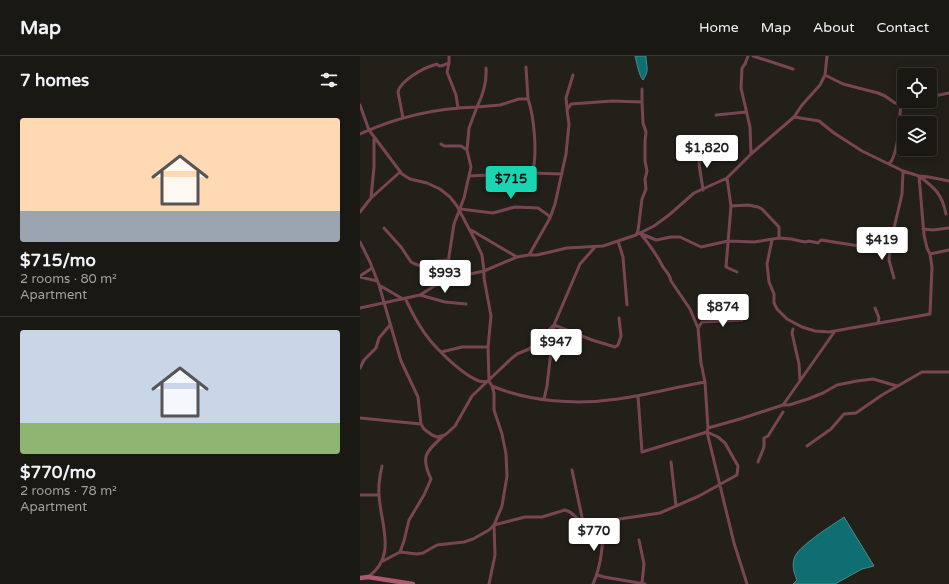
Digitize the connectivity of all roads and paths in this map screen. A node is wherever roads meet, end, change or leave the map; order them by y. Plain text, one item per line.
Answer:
1 (449, 56) edge
2 (748, 56) edge
3 (754, 56) edge
4 (827, 56) edge
5 (449, 63) junction
6 (526, 67) dead end
7 (486, 68) dead end
8 (793, 69) dead end
9 (573, 75) dead end
10 (825, 75) junction
11 (642, 89) dead end
12 (949, 92) edge
13 (937, 95) edge
14 (528, 99) junction
15 (642, 102) junction
16 (897, 103) edge
17 (360, 105) edge
18 (458, 108) junction
19 (477, 108) junction
20 (901, 108) edge
21 (568, 110) junction
22 (746, 112) junction
23 (716, 115) dead end
24 (794, 117) junction
25 (404, 118) junction
26 (369, 130) junction
27 (360, 134) edge
28 (374, 138) junction
29 (441, 144) dead end
30 (700, 149) dead end
31 (467, 150) junction
32 (751, 154) junction
33 (888, 164) junction
34 (903, 171) junction
35 (400, 172) junction
36 (532, 173) junction
37 (562, 174) junction
38 (469, 176) junction
39 (919, 176) junction
40 (727, 178) junction
41 (949, 181) edge
42 (703, 190) junction
43 (371, 198) junction
44 (731, 206) junction
45 (460, 210) junction
46 (360, 212) edge
47 (946, 214) dead end
48 (550, 218) junction
49 (384, 228) dead end
50 (949, 228) edge
51 (469, 229) junction
52 (924, 229) junction
53 (640, 233) junction
54 (636, 234) junction
55 (779, 238) junction
56 (772, 240) junction
57 (618, 241) junction
58 (728, 241) junction
59 (360, 242) edge
60 (890, 243) junction
61 (595, 247) junction
62 (949, 250) edge
63 (930, 254) junction
64 (529, 255) junction
65 (517, 257) junction
66 (449, 260) junction
67 (372, 268) junction
68 (484, 271) junction
69 (736, 272) dead end
70 (360, 277) edge
71 (894, 278) dead end
72 (377, 281) junction
73 (445, 282) junction
74 (378, 285) junction
75 (420, 295) junction
76 (404, 299) junction
77 (384, 303) junction
78 (466, 304) dead end
79 (627, 305) dead end
80 (360, 308) edge
81 (875, 308) dead end
82 (619, 318) dead end
83 (742, 320) dead end
84 (878, 323) junction
85 (390, 325) junction
86 (554, 325) junction
87 (698, 328) junction
88 (793, 329) dead end
89 (835, 331) junction
90 (488, 347) junction
91 (441, 352) junction
92 (360, 368) edge
93 (949, 372) edge
94 (800, 380) junction
95 (489, 381) junction
96 (705, 382) junction
97 (492, 386) junction
98 (897, 386) junction
99 (638, 396) junction
100 (544, 399) junction
101 (783, 405) junction
102 (783, 412) dead end
103 (360, 418) edge
104 (421, 424) junction
105 (708, 428) junction
106 (707, 432) junction
107 (445, 435) junction
108 (807, 446) dead end
109 (671, 462) dead end
110 (758, 462) dead end
111 (382, 466) dead end
112 (572, 470) dead end
113 (720, 484) junction
114 (360, 495) edge
115 (379, 495) junction
116 (676, 506) junction
117 (603, 521) junction
118 (583, 522) junction
119 (494, 525) junction
120 (639, 540) dead end
121 (400, 552) junction
122 (383, 561) junction
123 (597, 575) junction
124 (368, 577) junction
125 (360, 578) edge
126 (376, 582) edge
127 (413, 584) edge
128 (489, 584) edge
129 (593, 584) edge
130 (643, 584) edge
131 (747, 584) edge

1 - 5 street
2 - 22 street
3 - 8 street
4 - 10 street
5 - 18 street
5 - 25 street
6 - 14 street
7 - 19 street
9 - 21 street
10 - 16 street
10 - 24 street
11 - 15 street
12 - 13 street
14 - 19 street
14 - 36 street
15 - 21 street
15 - 54 street
17 - 26 street
18 - 19 street
18 - 25 street
19 - 31 street
20 - 33 street
21 - 37 street
22 - 23 street
22 - 32 street
24 - 32 street
24 - 33 street
25 - 26 street
26 - 27 street
26 - 28 street
28 - 35 street
28 - 43 street
29 - 31 street
30 - 42 street
31 - 38 street
32 - 40 street
33 - 34 street
34 - 39 street
34 - 60 street
35 - 43 street
35 - 45 street
36 - 37 street
36 - 38 street
37 - 48 street
38 - 45 street
39 - 41 street
39 - 47 street
39 - 52 street
40 - 42 street
40 - 44 street
42 - 53 street
43 - 46 street
44 - 55 street
44 - 58 street
45 - 48 street
45 - 51 street
45 - 66 street
48 - 64 street
49 - 66 street
50 - 52 street
51 - 65 street
51 - 68 street
52 - 63 street
53 - 54 street
53 - 58 street
53 - 87 street
54 - 57 street
55 - 56 street
55 - 60 street
56 - 58 street
56 - 89 street
57 - 61 street
57 - 79 street
58 - 69 street
59 - 67 street
60 - 71 street
61 - 64 street
61 - 86 street
62 - 63 street
63 - 84 street
64 - 65 street
65 - 68 street
66 - 73 street
67 - 70 street
67 - 72 street
68 - 73 street
68 - 90 street
70 - 72 street
72 - 74 street
73 - 75 street
74 - 76 street
74 - 77 street
75 - 76 street
75 - 78 street
76 - 77 street
76 - 91 street
77 - 80 street
77 - 85 street
81 - 84 street
82 - 86 street
83 - 87 street
84 - 89 street
85 - 92 street
85 - 104 street
86 - 95 street
86 - 100 street
87 - 96 street
88 - 94 street
89 - 94 street
90 - 91 street
90 - 95 street
91 - 95 street
93 - 98 street
94 - 101 street
95 - 97 street
95 - 107 street
96 - 99 street
96 - 105 street
97 - 100 street
97 - 119 street
98 - 101 street
98 - 108 street
99 - 100 street
99 - 106 street
101 - 105 street
102 - 110 street
103 - 104 street
104 - 107 street
105 - 106 street
106 - 113 street
106 - 113 street
107 - 121 street
109 - 116 street
111 - 115 street
112 - 118 street
113 - 116 street
113 - 131 street
114 - 115 street
115 - 122 street
116 - 117 street
117 - 118 street
117 - 123 street
118 - 119 street
119 - 121 street
119 - 128 street
120 - 130 street
121 - 122 street
122 - 124 street
123 - 129 street
123 - 130 street
124 - 125 street
124 - 126 street
126 - 127 street

